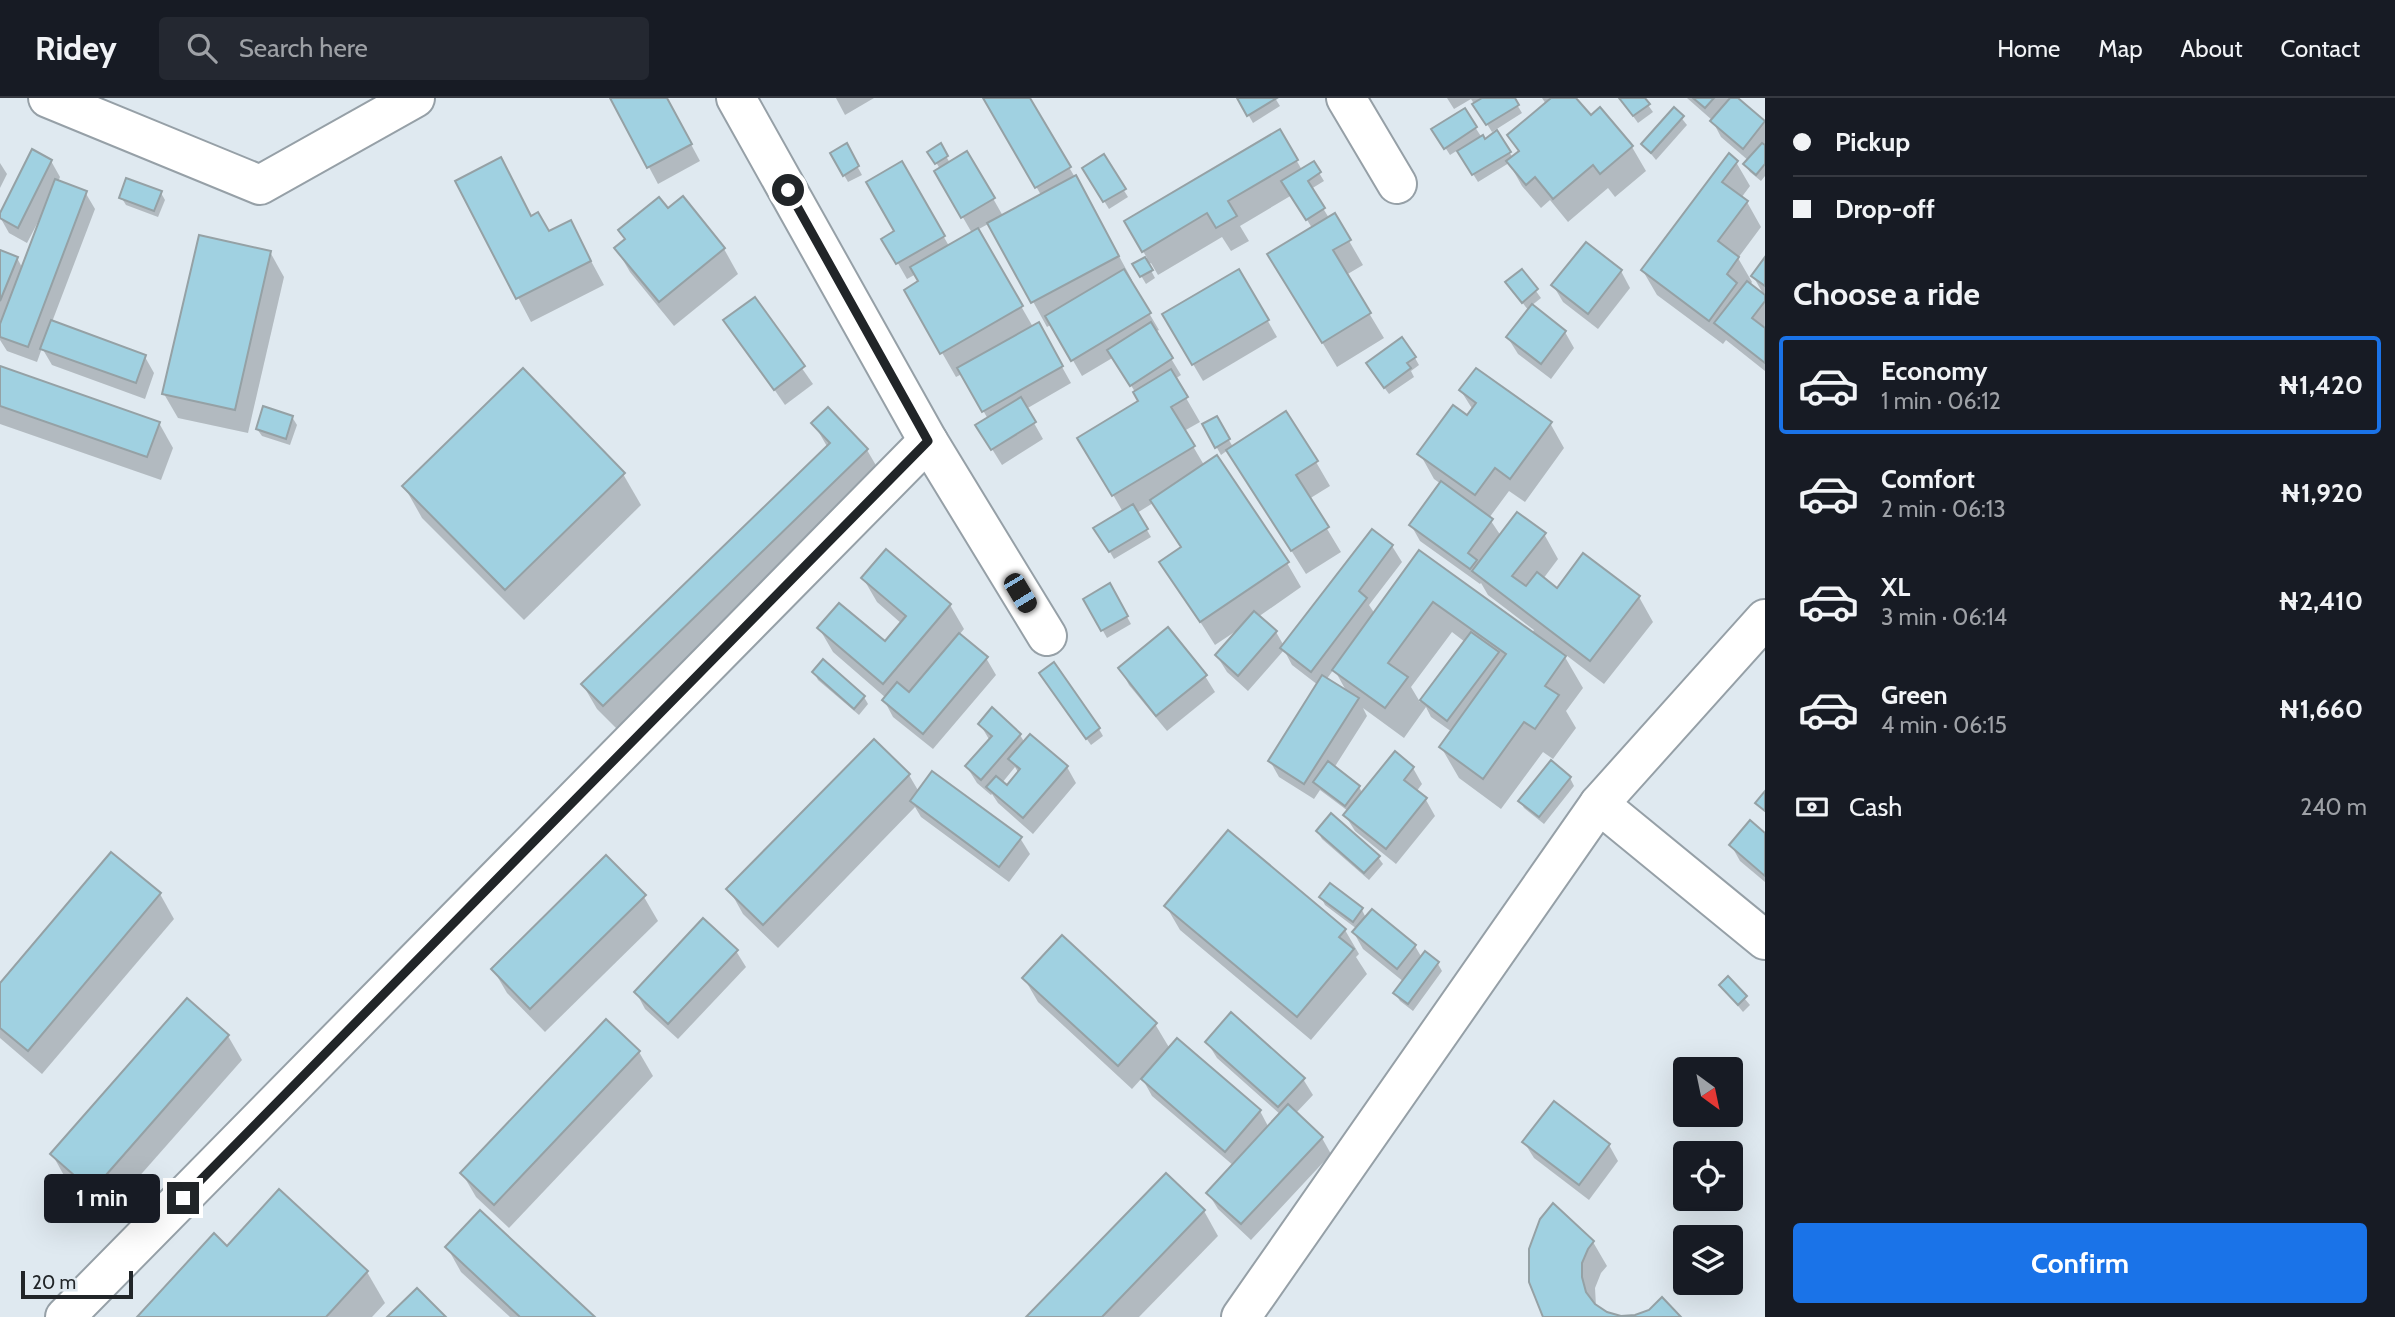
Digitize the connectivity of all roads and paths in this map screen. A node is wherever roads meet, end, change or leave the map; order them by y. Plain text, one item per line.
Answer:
1 (48, 98) edge
2 (415, 98) edge
3 (736, 98) edge
4 (1346, 98) edge
5 (1396, 184) dead end
6 (928, 441) junction
7 (1765, 619) edge
8 (1047, 636) dead end
9 (1599, 804) junction
10 (1765, 940) edge
11 (65, 1317) edge
12 (1241, 1317) edge

1 - 2 street
3 - 6 street
4 - 5 street
6 - 8 street
6 - 11 street
7 - 9 street
9 - 10 street
9 - 12 street

